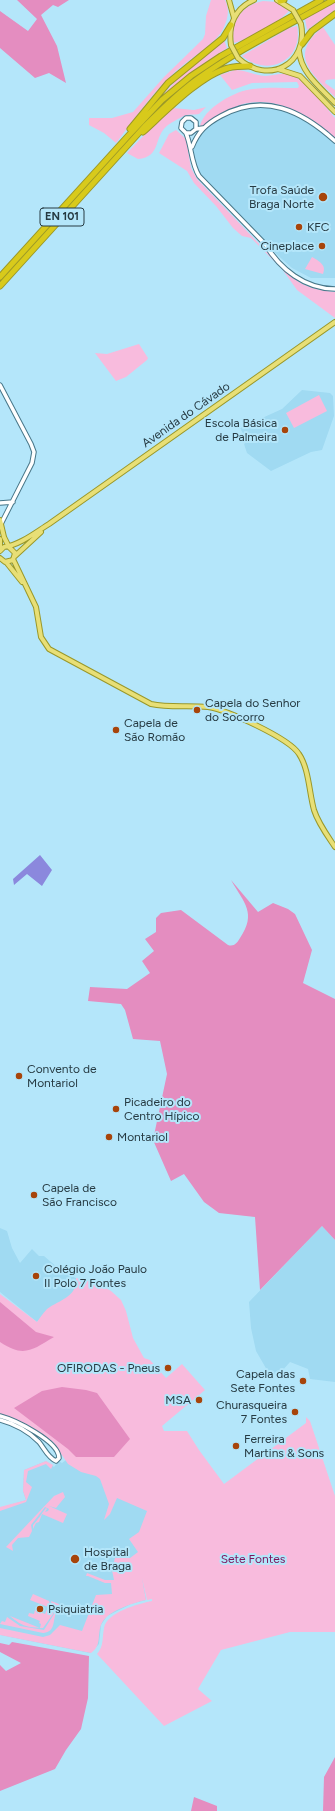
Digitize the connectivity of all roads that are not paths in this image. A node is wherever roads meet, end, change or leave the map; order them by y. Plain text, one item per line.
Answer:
1 (229, 0) edge
2 (254, 0) edge
3 (281, 0) edge
4 (321, 0) edge
5 (333, 0) edge
6 (335, 14) edge
7 (234, 18) junction
8 (231, 25) junction
9 (302, 44) junction
10 (299, 50) junction
11 (250, 66) junction
12 (277, 69) junction
13 (335, 103) edge
14 (335, 112) edge
15 (203, 128) junction
16 (195, 131) junction
17 (186, 133) junction
18 (335, 141) edge
19 (121, 143) junction
20 (190, 143) junction
21 (124, 148) junction
22 (192, 148) junction
23 (0, 277) edge
24 (0, 286) edge
25 (335, 289) edge
26 (335, 322) edge
27 (0, 385) edge
28 (13, 502) junction
29 (0, 503) edge
30 (1, 522) edge
31 (49, 524) junction
32 (0, 539) edge
33 (9, 547) junction
34 (0, 550) edge
35 (0, 558) edge
36 (14, 558) junction
37 (4, 562) edge
38 (30, 594) junction
39 (335, 846) edge
40 (0, 1416) edge
41 (0, 1420) edge
42 (52, 1445) junction
43 (45, 1449) junction

1 - 7 main road
2 - 7 main road
3 - 9 main road, bridge
4 - 19 highway, EN 101
5 - 21 highway, EN 101
6 - 9 highway
7 - 8 main road
8 - 11 main road, bridge
8 - 19 highway
9 - 10 main road
10 - 12 main road
10 - 13 main road
11 - 12 main road
11 - 21 highway
12 - 14 main road
15 - 16 street
15 - 18 street
15 - 22 street
16 - 17 street
16 - 17 street
16 - 20 street
17 - 20 street
19 - 23 highway, EN 101
20 - 22 street
21 - 24 highway, EN 101
22 - 25 street
26 - 31 main road, Avenida do Cávado
27 - 28 street
28 - 29 street
28 - 30 street
30 - 33 main road
31 - 33 main road, Avenida do Cávado
31 - 36 main road, Avenida do Cávado
32 - 34 main road
33 - 34 main road, Avenida do Cávado
33 - 36 main road
35 - 37 main road
36 - 37 main road
36 - 38 main road
37 - 38 main road
38 - 39 main road
40 - 42 street
41 - 43 street
42 - 43 street
42 - 43 street

